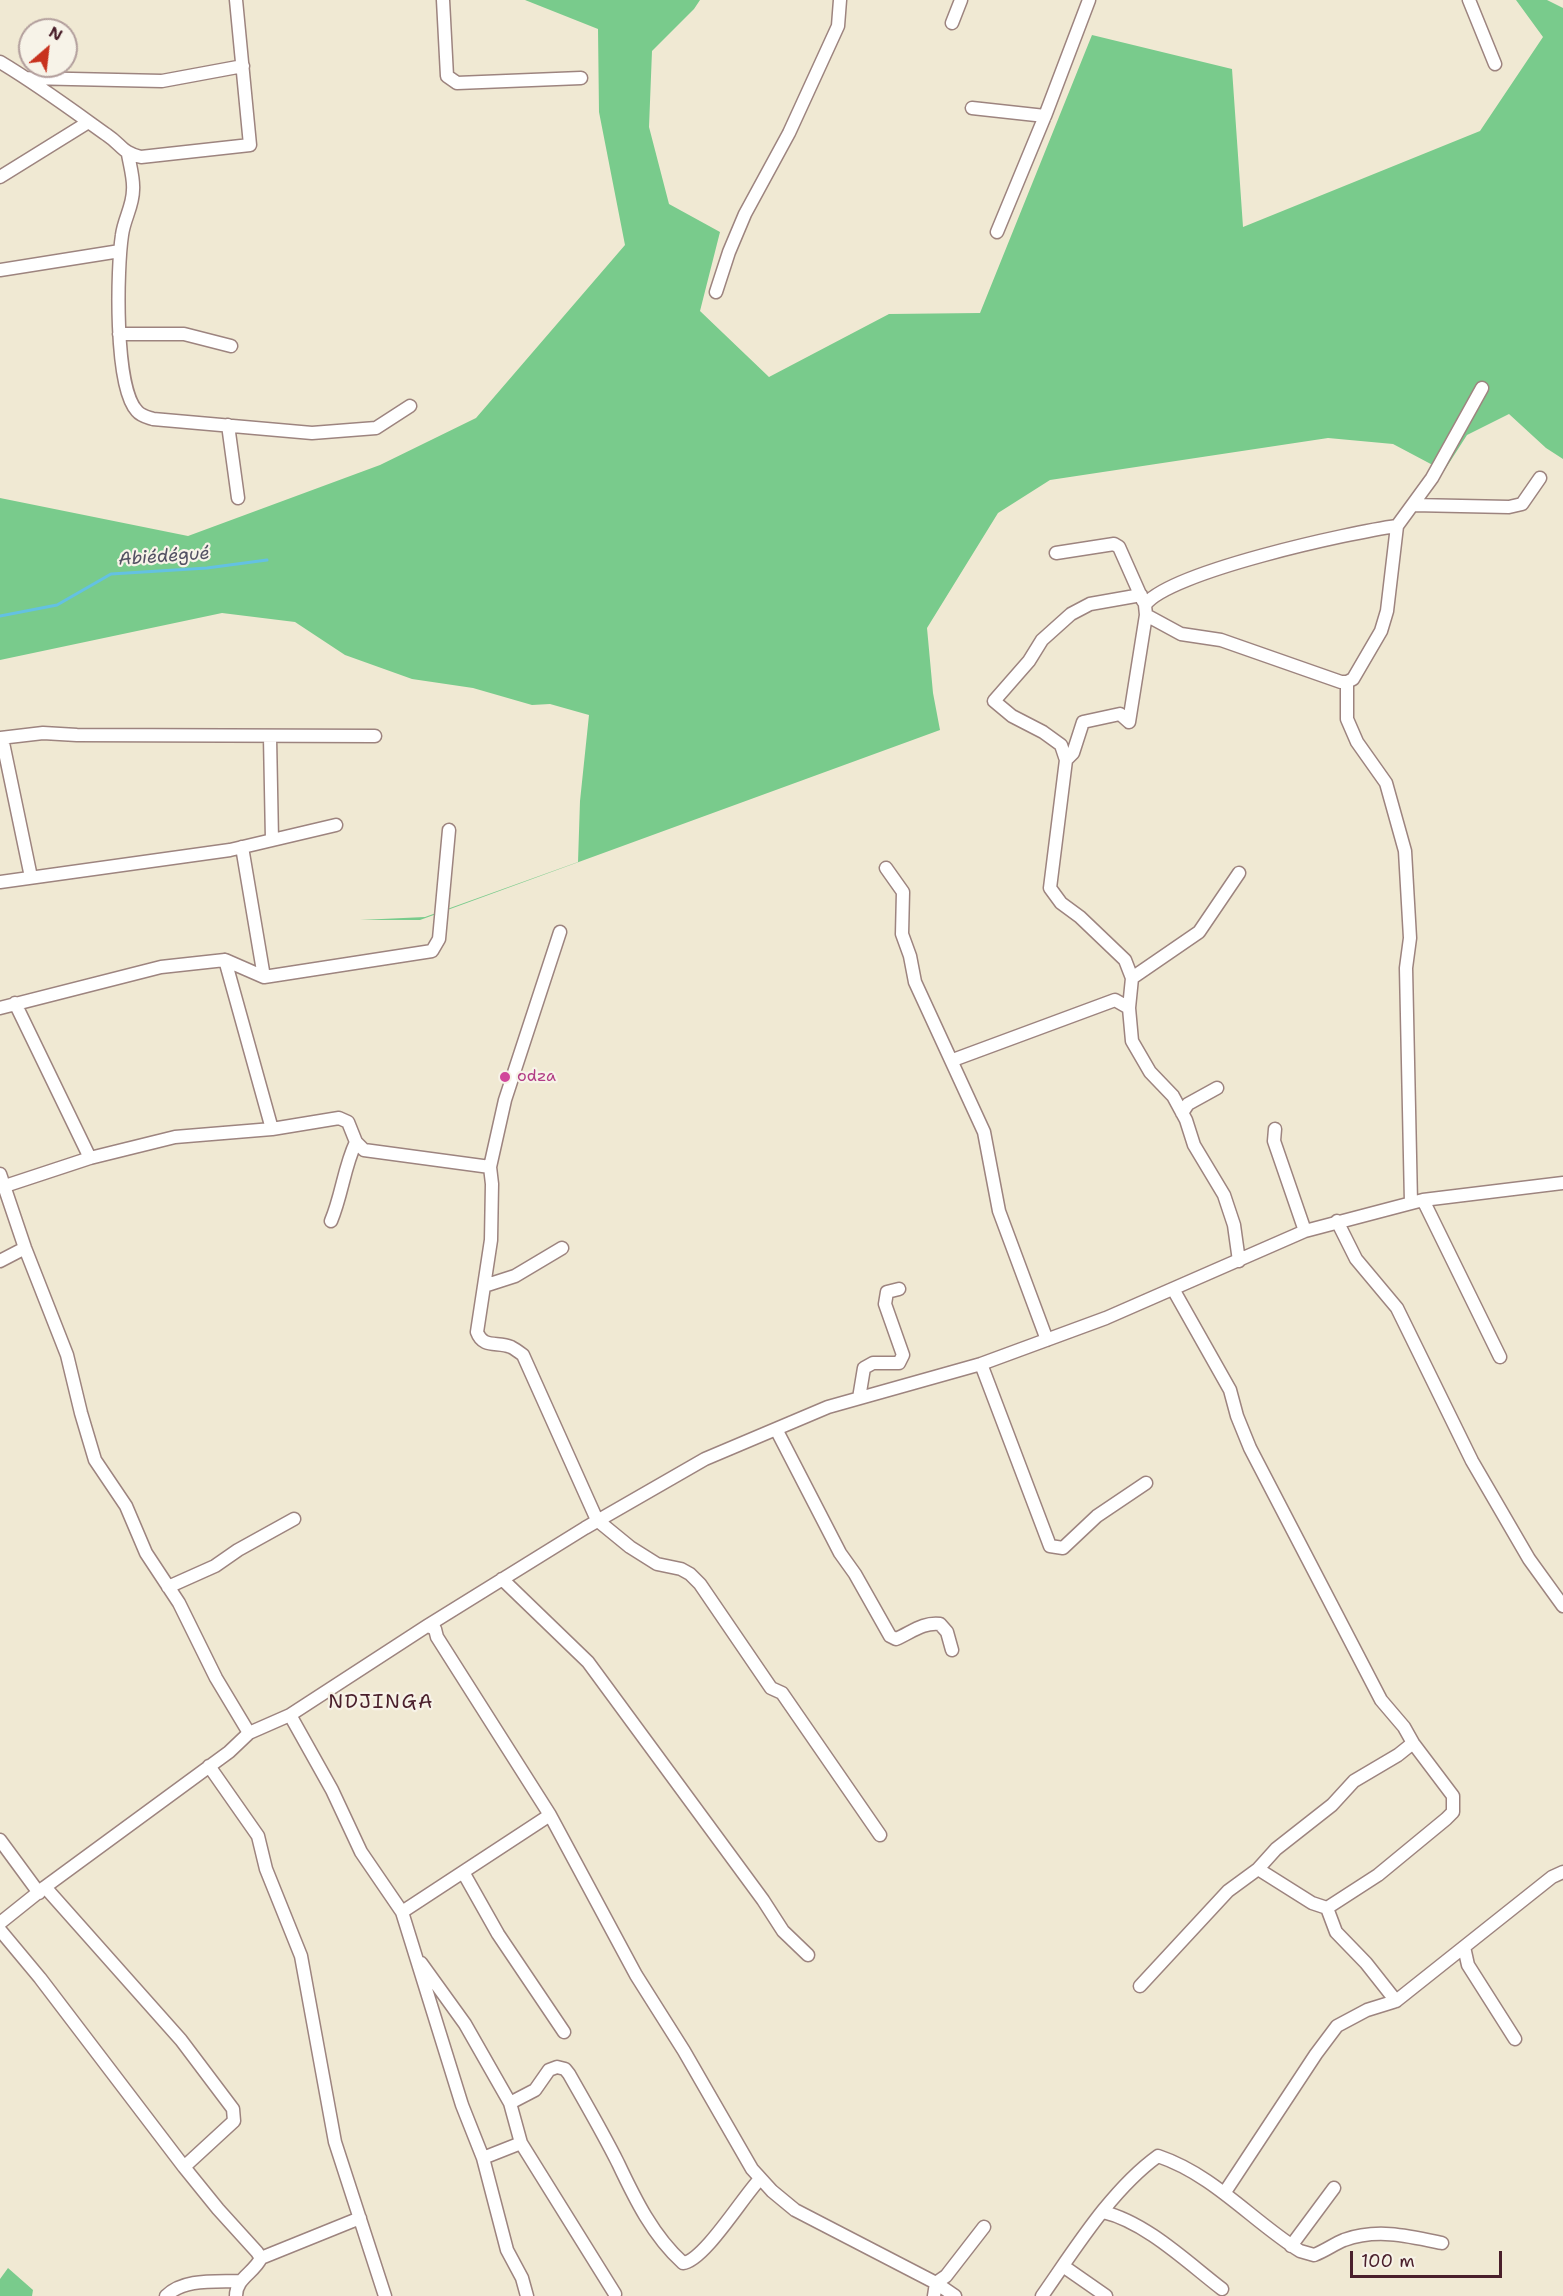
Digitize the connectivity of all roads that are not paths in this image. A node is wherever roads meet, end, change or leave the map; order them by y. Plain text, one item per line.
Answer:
1 (236, 0) edge
2 (443, 0) edge
3 (840, 0) edge
4 (961, 0) edge
5 (1089, 0) edge
6 (1469, 0) edge
7 (952, 23) dead end
8 (0, 62) edge
9 (1496, 64) dead end
10 (243, 66) junction
11 (18, 73) edge
12 (27, 78) joint
13 (581, 78) dead end
14 (972, 108) dead end
15 (1045, 116) junction
16 (87, 123) junction
17 (128, 154) junction
18 (0, 177) edge
19 (997, 232) dead end
20 (120, 251) junction
21 (0, 270) edge
22 (716, 292) dead end
23 (118, 334) junction
24 (231, 346) dead end
25 (1482, 388) dead end
26 (410, 406) dead end
27 (228, 426) junction
28 (1540, 478) dead end
29 (238, 498) dead end
30 (1413, 505) junction
31 (1397, 526) junction
32 (1056, 553) dead end
33 (1144, 605) junction
34 (1347, 682) junction
35 (270, 736) junction
36 (375, 736) dead end
37 (1, 738) edge
38 (1066, 760) junction
39 (336, 825) dead end
40 (450, 831) dead end
41 (272, 840) junction
42 (242, 847) junction
43 (886, 868) dead end
44 (1239, 873) dead end
45 (31, 877) junction
46 (0, 882) edge
47 (560, 932) dead end
48 (225, 960) junction
49 (264, 977) junction
50 (1132, 978) junction
51 (15, 1003) junction
52 (0, 1008) edge
53 (1129, 1008) junction
54 (952, 1060) junction
55 (1217, 1088) dead end
56 (1182, 1113) junction
57 (272, 1129) junction
58 (1275, 1129) dead end
59 (356, 1142) junction
60 (90, 1158) junction
61 (490, 1167) junction
62 (2, 1180) edge
63 (1563, 1183) edge
64 (1417, 1202) junction
65 (331, 1221) dead end
66 (1337, 1221) junction
67 (1305, 1231) junction
68 (25, 1248) junction
69 (562, 1248) dead end
70 (0, 1261) edge
71 (1239, 1261) junction
72 (484, 1286) junction
73 (899, 1289) dead end
74 (1173, 1289) junction
75 (1047, 1340) junction
76 (1500, 1357) dead end
77 (981, 1364) junction
78 (859, 1398) junction
79 (776, 1429) junction
80 (1146, 1482) dead end
81 (294, 1519) dead end
82 (597, 1520) junction
83 (502, 1579) junction
84 (168, 1587) junction
85 (1563, 1606) edge
86 (428, 1626) junction
87 (952, 1650) dead end
88 (290, 1715) junction
89 (249, 1733) junction
90 (1413, 1743) junction
91 (209, 1766) junction
92 (550, 1815) junction
93 (880, 1834) dead end
94 (0, 1840) edge
95 (1258, 1869) junction
96 (463, 1872) junction
97 (1563, 1872) edge
98 (42, 1890) junction
99 (1327, 1908) junction
100 (402, 1912) junction
101 (0, 1923) edge
102 (0, 1930) edge
103 (1464, 1947) junction
104 (415, 1955) junction
105 (808, 1955) dead end
106 (1140, 1986) dead end
107 (1396, 2001) junction
108 (564, 2032) dead end
109 (1515, 2039) dead end
110 (510, 2103) junction
111 (521, 2143) junction
112 (483, 2158) junction
113 (184, 2167) junction
114 (760, 2179) junction
115 (1334, 2188) dead end
116 (1225, 2192) junction
117 (1103, 2212) junction
118 (360, 2218) junction
119 (984, 2227) dead end
120 (1442, 2243) dead end
121 (1291, 2246) junction
122 (261, 2258) junction
123 (1063, 2266) junction
124 (240, 2281) junction
125 (936, 2283) junction
126 (1222, 2289) dead end
127 (615, 2294) dead end
128 (166, 2296) edge
129 (236, 2296) edge
130 (385, 2296) edge
131 (527, 2296) edge
132 (934, 2296) edge
133 (955, 2296) edge
134 (1042, 2296) edge
135 (1106, 2296) edge

1 - 10 street
2 - 13 street
3 - 22 street
4 - 7 street
5 - 15 street
6 - 9 street
8 - 11 street
10 - 12 street
10 - 17 street
12 - 16 street
14 - 15 street
15 - 19 street
16 - 17 street
16 - 18 street
17 - 20 street
20 - 21 street
20 - 23 street
23 - 24 street
23 - 27 street
25 - 30 street
26 - 27 street
27 - 29 street
28 - 30 street
30 - 31 street
31 - 33 street
31 - 34 street
32 - 33 street
33 - 34 street
33 - 38 street
33 - 38 street
34 - 64 street
35 - 36 street
35 - 37 street
35 - 41 street
37 - 45 street
38 - 50 street
39 - 41 street
40 - 49 street
41 - 42 street
42 - 45 street
42 - 49 street
43 - 54 street
44 - 50 street
45 - 46 street
47 - 61 street
48 - 49 street
48 - 51 street
48 - 57 street
50 - 53 street
51 - 52 street
51 - 60 street
53 - 54 street
53 - 56 street
54 - 75 street
55 - 56 street
56 - 71 street
57 - 59 street
57 - 60 street
58 - 67 street
59 - 61 street
59 - 65 street
60 - 62 street
61 - 72 street
62 - 68 street
63 - 64 street
64 - 66 street
64 - 76 street
66 - 67 street
66 - 85 street
67 - 71 street
68 - 70 street
68 - 84 street
69 - 72 street
71 - 74 street
72 - 82 street
73 - 78 street
74 - 75 street
74 - 90 street
75 - 77 street
77 - 78 street
77 - 80 street
78 - 79 street
79 - 82 street
79 - 87 street
81 - 84 street
82 - 83 street
82 - 93 street
83 - 86 street
83 - 105 street
84 - 89 street
86 - 88 street
86 - 92 street
88 - 89 street
88 - 100 street
89 - 91 street
90 - 95 street
90 - 99 street
91 - 98 street
91 - 118 street
92 - 96 street
92 - 114 street
94 - 98 street
95 - 99 street
95 - 106 street
96 - 100 street
96 - 108 street
97 - 103 street
98 - 101 street
98 - 113 street
99 - 107 street
100 - 104 street
102 - 113 street
103 - 107 street
103 - 109 street
104 - 110 street
104 - 112 street
107 - 116 street
110 - 111 street
110 - 114 street
111 - 112 street
111 - 127 street
112 - 131 street
113 - 122 street
114 - 125 street
115 - 121 street
116 - 117 street
116 - 121 street
117 - 123 street
117 - 126 street
118 - 122 street
118 - 130 street
119 - 125 street
120 - 121 street
122 - 124 street
123 - 134 street
123 - 135 street
124 - 128 street
124 - 129 street
125 - 132 street
125 - 133 street

